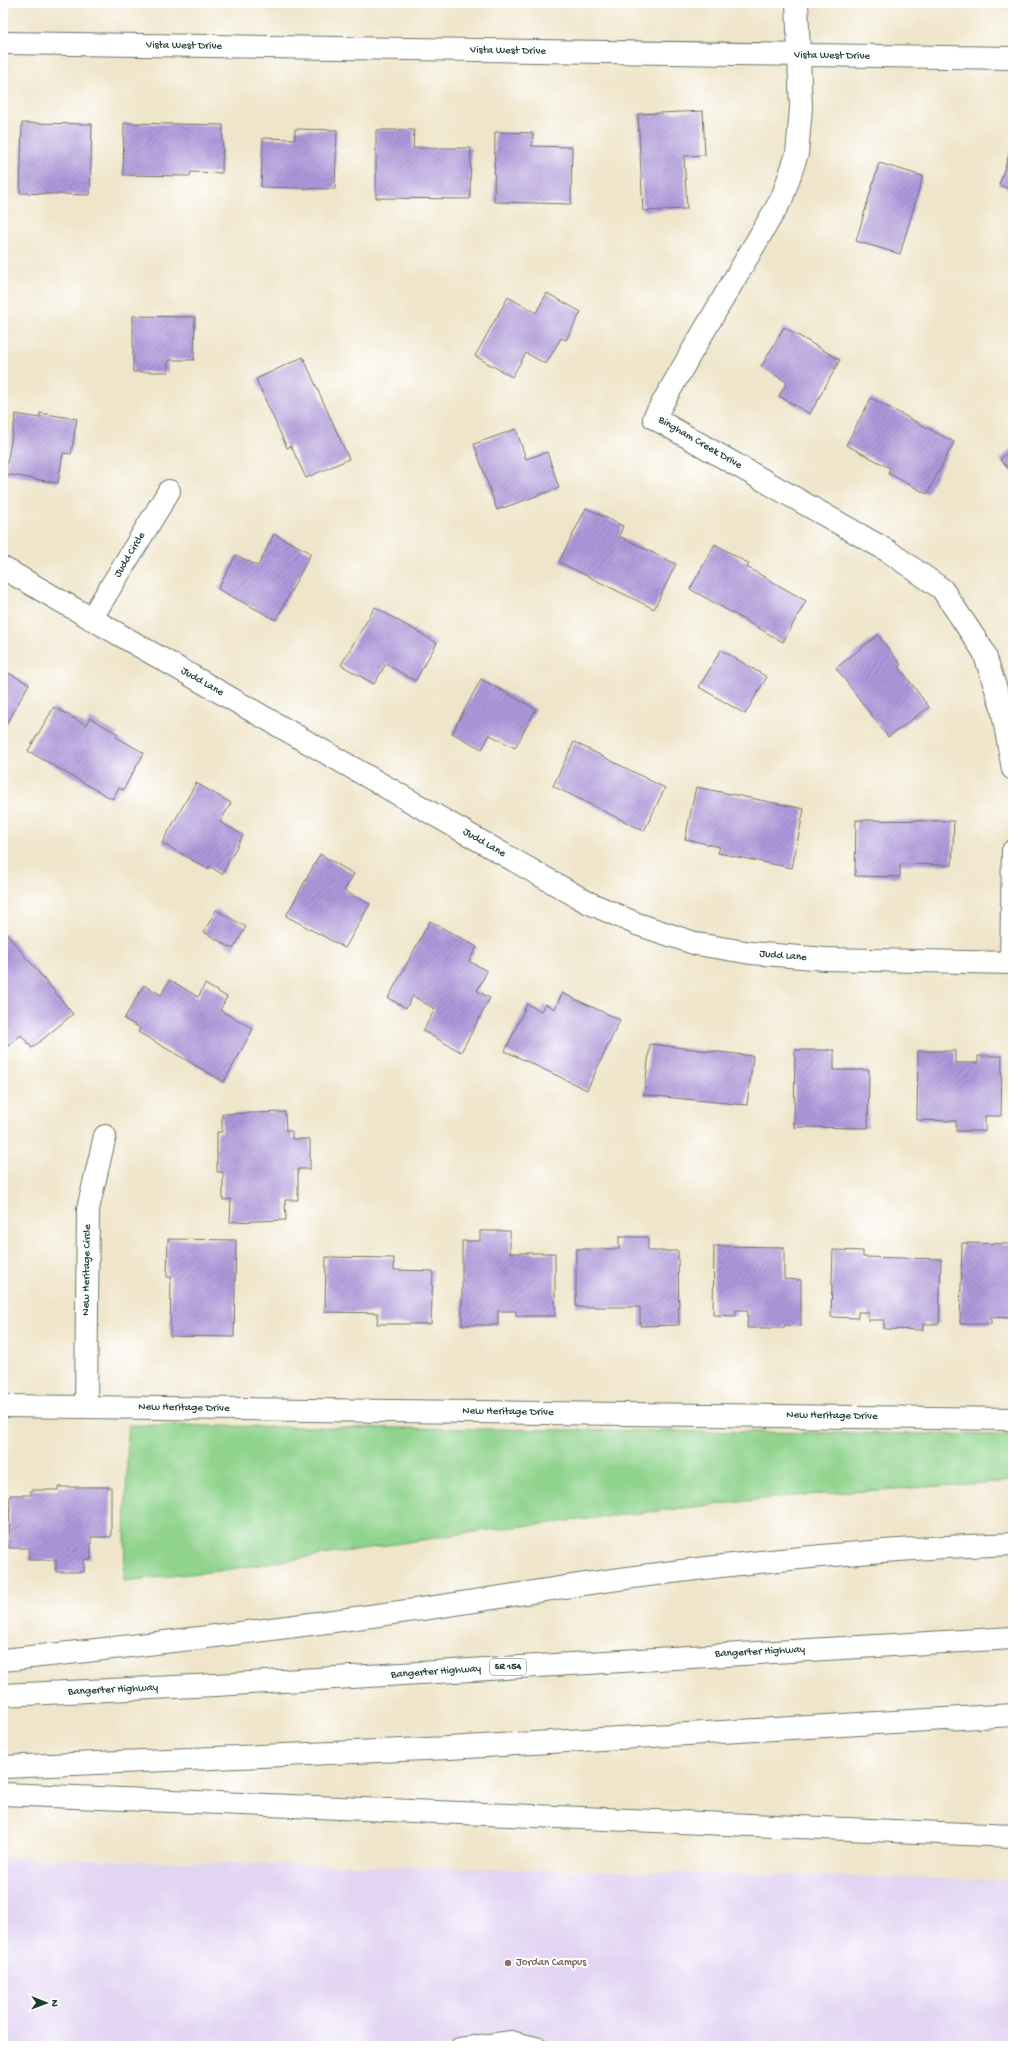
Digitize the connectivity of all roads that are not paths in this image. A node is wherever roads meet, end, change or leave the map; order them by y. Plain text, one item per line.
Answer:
1 (797, 3) edge
2 (3, 43) edge
3 (799, 56) junction
4 (1013, 58) edge
5 (169, 491) dead end
6 (3, 568) edge
7 (91, 619) junction
8 (1013, 768) edge
9 (1013, 851) edge
10 (1012, 963) edge
11 (106, 1136) dead end
12 (3, 1406) edge
13 (86, 1407) junction
14 (1013, 1419) edge
15 (1013, 1544) edge
16 (1013, 1638) edge
17 (3, 1660) edge
18 (3, 1695) edge
19 (1013, 1715) edge
20 (3, 1767) edge
21 (3, 1794) edge
22 (1013, 1836) edge
23 (460, 2046) edge
24 (540, 2046) edge

1 - 3 main road, Bingham Creek Drive
2 - 3 main road, Vista West Drive
3 - 4 main road, Vista West Drive
3 - 8 main road, Bingham Creek Drive
5 - 7 main road, Judd Circle
6 - 7 main road, Judd Lane
7 - 10 main road, Judd Lane
9 - 10 main road
11 - 13 main road, New Heritage Circle
12 - 13 main road, New Heritage Drive
13 - 14 main road, New Heritage Drive
15 - 17 main road
16 - 18 main road, Bangerter Highway / SR 154
19 - 20 main road
21 - 22 main road
23 - 24 lane

